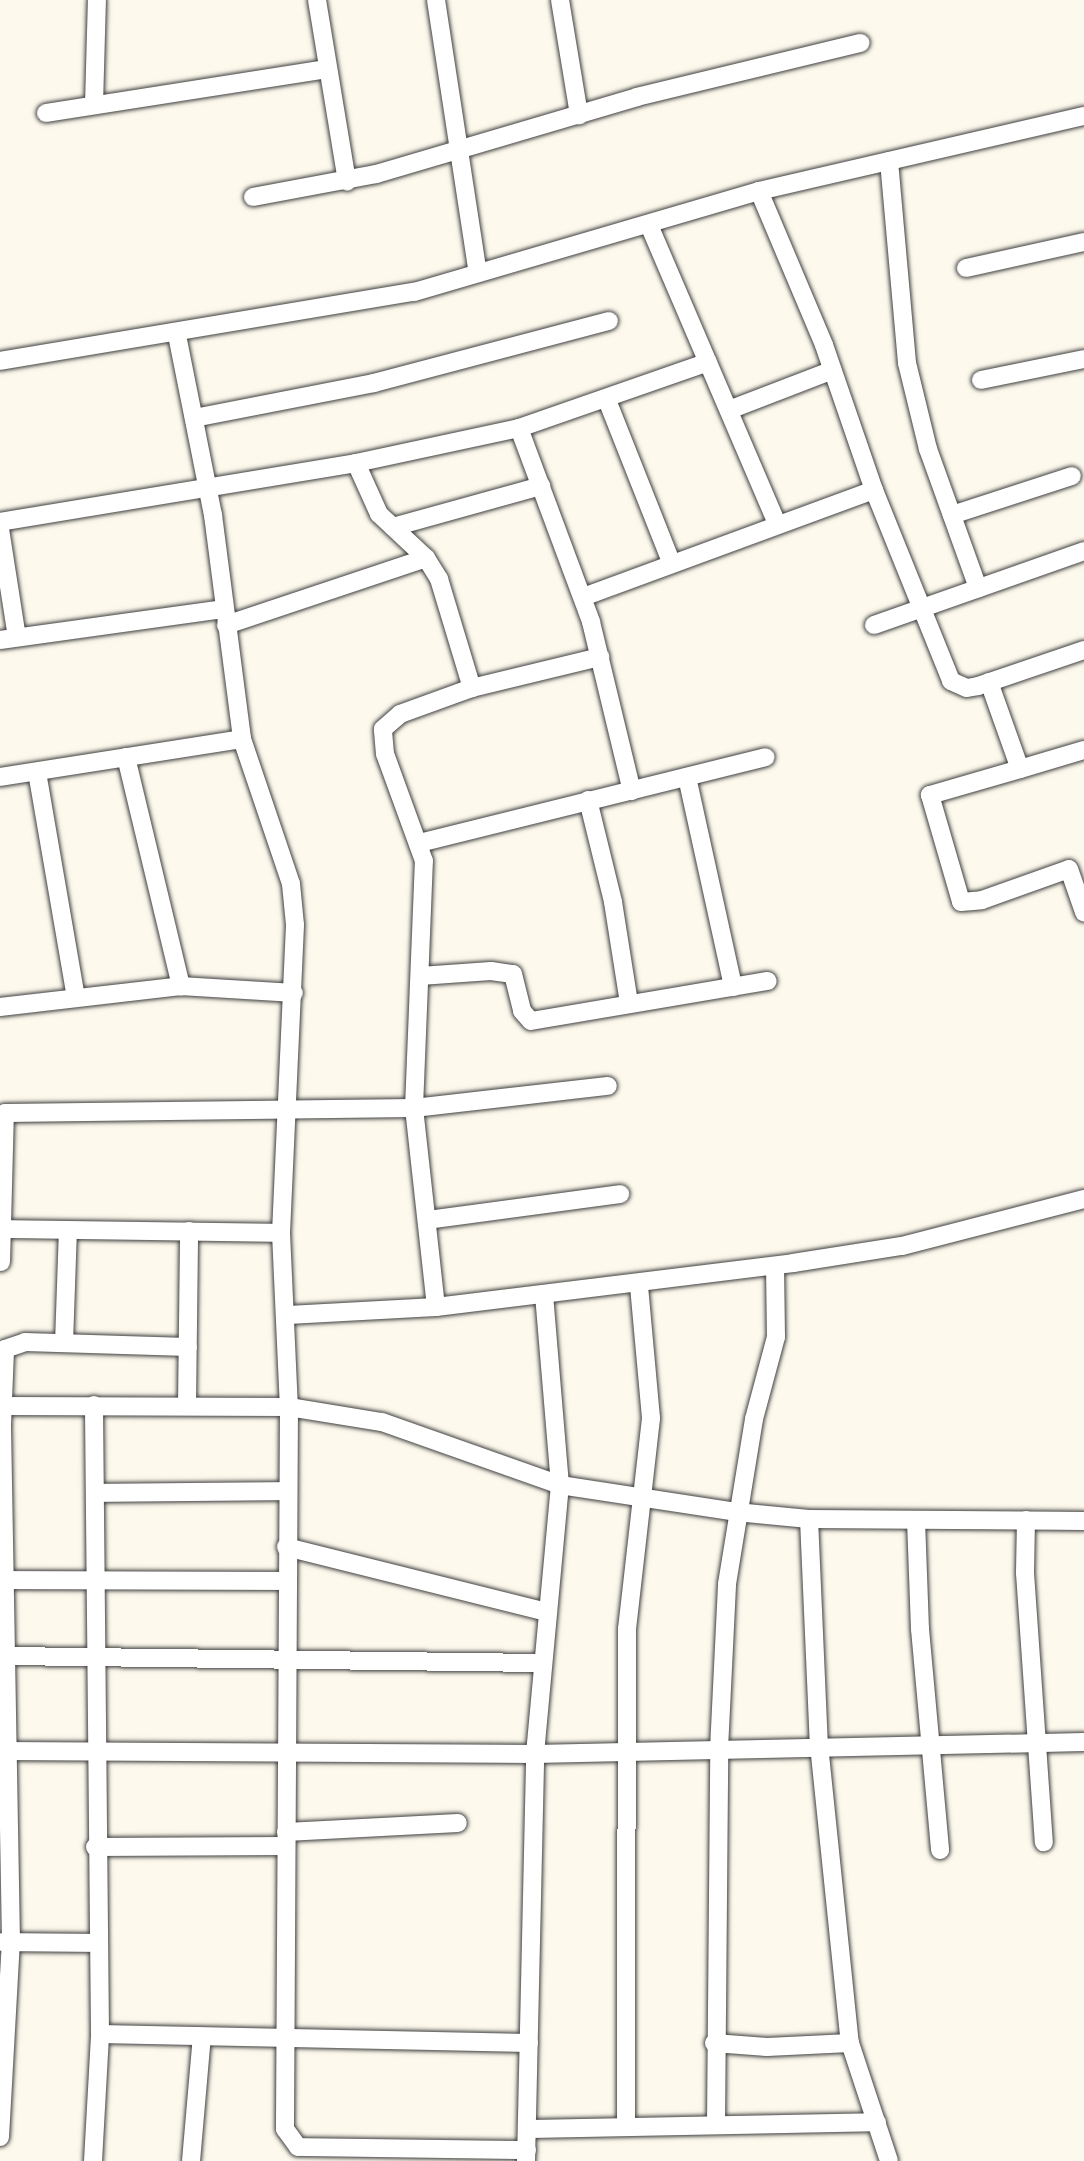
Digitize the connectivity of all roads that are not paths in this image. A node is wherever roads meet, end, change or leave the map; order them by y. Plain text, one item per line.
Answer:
1 (97, 0) edge
2 (317, 0) edge
3 (436, 0) edge
4 (560, 0) edge
5 (861, 43) dead end
6 (328, 69) junction
7 (94, 104) junction
8 (46, 113) dead end
9 (579, 115) junction
10 (1084, 116) edge
11 (459, 150) junction
12 (889, 161) junction
13 (347, 182) junction
14 (759, 191) junction
15 (253, 197) dead end
16 (649, 225) junction
17 (1084, 242) edge
18 (966, 268) dead end
19 (478, 273) junction
20 (609, 321) dead end
21 (177, 335) junction
22 (1084, 359) edge
23 (0, 361) edge
24 (708, 362) junction
25 (834, 370) junction
26 (981, 380) dead end
27 (607, 400) junction
28 (729, 410) junction
29 (194, 418) junction
30 (519, 428) junction
31 (356, 463) junction
32 (1072, 476) dead end
33 (541, 486) junction
34 (208, 489) junction
35 (874, 490) junction
36 (952, 516) junction
37 (0, 522) edge
38 (777, 523) junction
39 (393, 527) junction
40 (0, 531) edge
41 (1084, 551) edge
42 (426, 558) junction
43 (671, 564) junction
44 (978, 588) junction
45 (583, 597) junction
46 (922, 608) junction
47 (225, 617) junction
48 (874, 625) dead end
49 (8, 638) edge
50 (1084, 650) edge
51 (600, 657) junction
52 (989, 682) junction
53 (472, 688) junction
54 (242, 739) junction
55 (1084, 750) edge
56 (126, 757) junction
57 (766, 757) dead end
58 (1020, 769) junction
59 (37, 772) junction
60 (687, 777) junction
61 (0, 778) edge
62 (632, 791) junction
63 (588, 800) junction
64 (419, 843) junction
65 (1084, 912) edge
66 (420, 976) junction
67 (768, 981) dead end
68 (181, 986) junction
69 (733, 987) junction
70 (293, 993) junction
71 (76, 997) junction
72 (629, 1003) junction
73 (0, 1007) edge
74 (608, 1086) dead end
75 (414, 1108) junction
76 (288, 1110) junction
77 (620, 1194) dead end
78 (1084, 1199) edge
79 (428, 1220) junction
80 (2, 1229) edge
81 (68, 1230) junction
82 (189, 1231) junction
83 (281, 1233) junction
84 (1, 1262) edge
85 (775, 1266) junction
86 (639, 1285) junction
87 (544, 1296) junction
88 (436, 1307) junction
89 (288, 1315) junction
90 (64, 1343) junction
91 (188, 1348) junction
92 (94, 1405) junction
93 (187, 1405) junction
94 (2, 1406) junction
95 (289, 1407) junction
96 (1, 1425) edge
97 (559, 1485) junction
98 (287, 1490) junction
99 (94, 1493) junction
100 (644, 1498) junction
101 (736, 1512) junction
102 (2, 1518) edge
103 (809, 1519) junction
104 (916, 1520) junction
105 (1026, 1520) junction
106 (1084, 1521) edge
107 (286, 1547) junction
108 (2, 1580) edge
109 (95, 1580) junction
110 (286, 1581) junction
111 (546, 1612) junction
112 (95, 1655) junction
113 (6, 1656) junction
114 (285, 1658) junction
115 (541, 1663) junction
116 (1036, 1742) junction
117 (1084, 1742) edge
118 (931, 1744) junction
119 (819, 1745) junction
120 (94, 1749) junction
121 (719, 1749) junction
122 (4, 1751) edge
123 (625, 1752) junction
124 (286, 1753) junction
125 (536, 1754) junction
126 (458, 1824) dead end
127 (286, 1839) junction
128 (1044, 1842) dead end
129 (95, 1847) junction
130 (940, 1850) dead end
131 (6, 1942) edge
132 (96, 1943) junction
133 (100, 2034) junction
134 (202, 2036) junction
135 (284, 2038) junction
136 (529, 2043) junction
137 (714, 2043) junction
138 (850, 2043) junction
139 (877, 2122) junction
140 (716, 2125) junction
141 (626, 2127) junction
142 (527, 2129) junction
143 (0, 2137) edge
144 (527, 2156) edge
145 (93, 2161) edge
146 (191, 2161) edge
147 (889, 2161) edge

1 - 7 street
2 - 6 street
3 - 11 street
4 - 9 street
5 - 9 street
6 - 7 street
6 - 13 street
7 - 8 street
9 - 11 street
10 - 12 street
11 - 13 street
11 - 19 street
12 - 14 street
12 - 36 street
13 - 15 street
14 - 16 street
14 - 25 street
16 - 19 street
16 - 24 street
17 - 18 street
19 - 21 street
20 - 29 street
21 - 23 street
21 - 29 street
22 - 26 street
24 - 27 street
24 - 28 street
25 - 28 street
25 - 35 street
27 - 30 street
27 - 43 street
28 - 38 street
29 - 34 street
30 - 31 street
30 - 33 street
31 - 34 street
31 - 39 street
32 - 36 street
33 - 39 street
33 - 45 street
34 - 37 street
34 - 47 street
35 - 38 street
35 - 46 street
36 - 44 street
38 - 43 street
39 - 42 street
40 - 49 street
41 - 44 street
42 - 47 street
42 - 53 street
43 - 45 street
44 - 46 street
45 - 51 street
46 - 48 street
46 - 52 street
47 - 49 street
47 - 54 street
50 - 52 street
51 - 53 street
51 - 62 street
52 - 58 street
53 - 64 street
54 - 56 street
54 - 70 street
55 - 58 street
56 - 59 street
56 - 68 street
57 - 60 street
58 - 65 street
59 - 61 street
59 - 71 street
60 - 62 street
60 - 69 street
62 - 63 street
63 - 64 street
63 - 72 street
64 - 66 street
66 - 72 street
66 - 75 street
67 - 69 street
68 - 70 street
68 - 71 street
69 - 72 street
70 - 76 street
71 - 73 street
74 - 75 street
75 - 76 street
75 - 79 street
76 - 80 street
76 - 83 street
77 - 79 street
78 - 85 street
79 - 88 street
80 - 81 street
80 - 84 street
81 - 82 street
81 - 90 street
82 - 83 street
82 - 91 street
83 - 89 street
85 - 86 street
85 - 101 street
86 - 87 street
86 - 100 street
87 - 88 street
87 - 97 street
88 - 89 street
89 - 95 street
90 - 91 street
90 - 94 street
91 - 93 street
92 - 93 street
92 - 94 street
92 - 99 street
93 - 95 street
94 - 96 street
95 - 97 street
95 - 98 street
96 - 102 street
97 - 100 street
97 - 111 street
98 - 99 street
98 - 107 street
99 - 109 street
100 - 101 street
100 - 123 street
101 - 103 street
101 - 121 street
102 - 108 street
103 - 104 street
103 - 119 street
104 - 105 street
104 - 118 street
105 - 106 street
105 - 116 street
107 - 110 street
107 - 111 street
108 - 109 street
108 - 113 street
109 - 110 street
109 - 112 street
110 - 114 street
111 - 115 street
112 - 113 street
112 - 114 street
112 - 120 street
113 - 122 street
114 - 115 street
114 - 124 street
115 - 125 street
116 - 117 street
116 - 118 street
116 - 128 street
118 - 119 street
118 - 130 street
119 - 121 street
119 - 138 street
120 - 122 street
120 - 124 street
120 - 129 street
121 - 123 street
121 - 137 street
122 - 131 street
123 - 125 street
123 - 141 street
124 - 125 street
124 - 127 street
125 - 136 street
126 - 127 street
127 - 129 street
127 - 135 street
129 - 132 street
131 - 132 street
131 - 143 street
132 - 133 street
133 - 134 street
133 - 145 street
134 - 135 street
134 - 146 street
135 - 136 street
135 - 144 street
136 - 142 street
137 - 138 street
137 - 140 street
138 - 139 street
139 - 140 street
139 - 147 street
140 - 141 street
141 - 142 street
142 - 144 street

